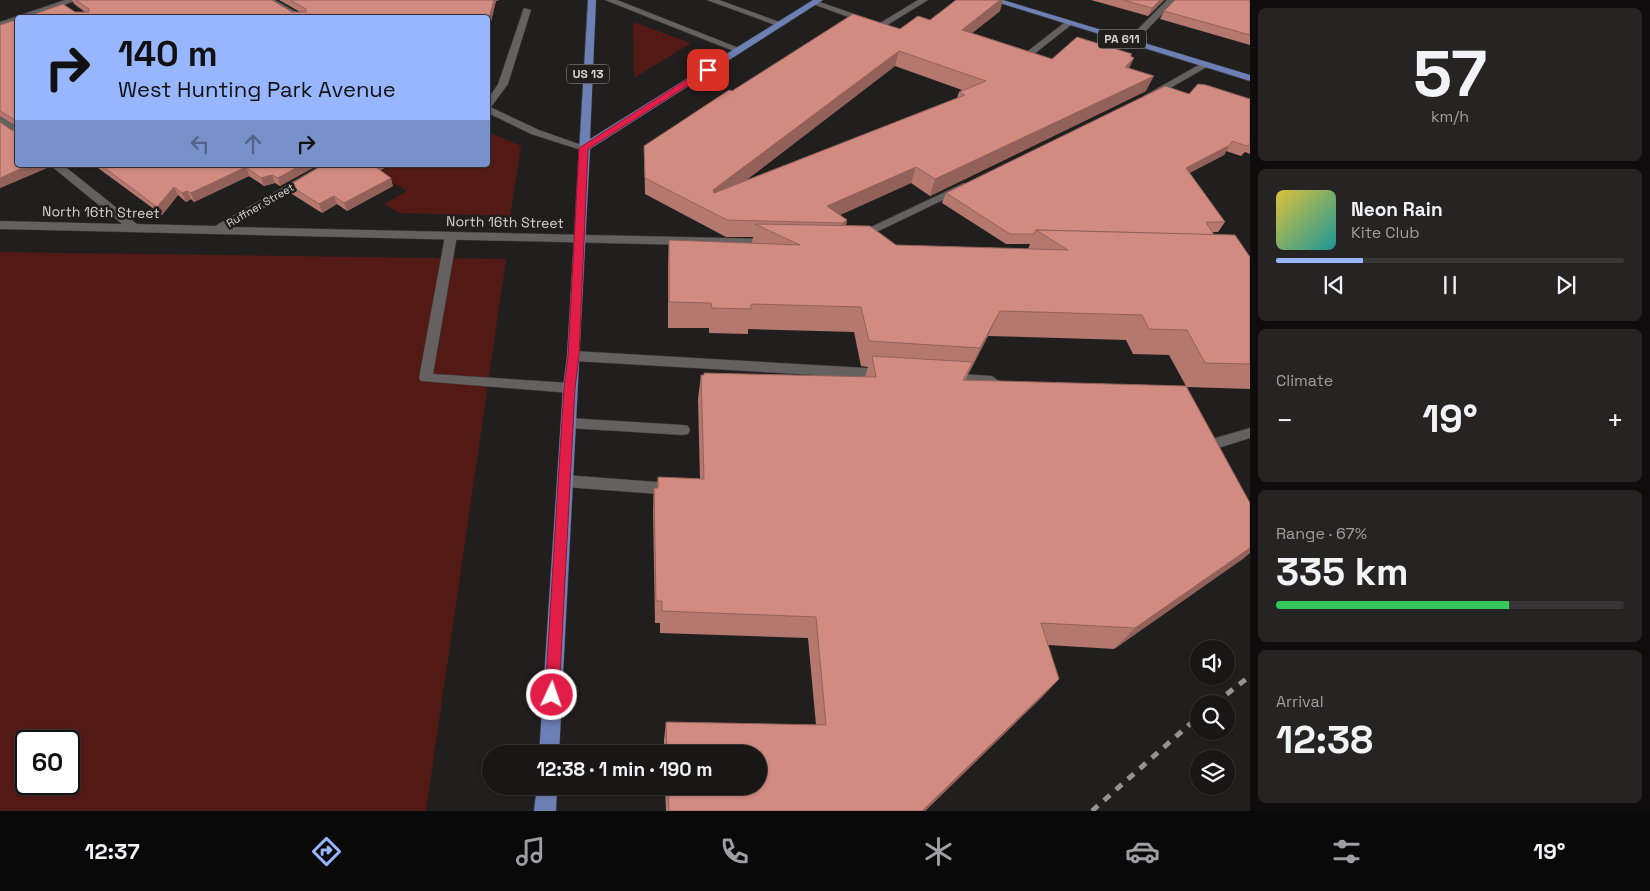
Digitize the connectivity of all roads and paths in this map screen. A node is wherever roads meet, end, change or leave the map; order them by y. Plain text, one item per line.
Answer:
1 (34, 0) edge
2 (268, 0) edge
3 (592, 0) edge
4 (609, 0) edge
5 (711, 0) edge
6 (924, 0) edge
7 (994, 0) edge
8 (1172, 0) edge
9 (816, 1) edge
10 (728, 2) edge
11 (69, 4) edge
12 (48, 8) junction
13 (527, 10) dead end
14 (30, 15) edge
15 (297, 15) edge
16 (15, 20) edge
17 (1068, 22) junction
18 (781, 24) junction
19 (0, 25) edge
20 (1131, 41) junction
21 (739, 50) junction
22 (1003, 54) edge
23 (1207, 64) junction
24 (1250, 78) edge
25 (1141, 101) edge
26 (490, 104) edge
27 (490, 108) edge
28 (0, 119) edge
29 (15, 132) edge
30 (584, 148) junction
31 (58, 167) edge
32 (327, 167) edge
33 (974, 181) edge
34 (0, 225) edge
35 (134, 228) junction
36 (217, 230) junction
37 (451, 236) junction
38 (578, 239) junction
39 (782, 244) edge
40 (870, 246) edge
41 (574, 356) junction
42 (894, 375) edge
43 (933, 377) edge
44 (1002, 382) edge
45 (570, 388) junction
46 (568, 423) junction
47 (683, 430) dead end
48 (1250, 433) edge
49 (1194, 440) edge
50 (564, 482) junction
51 (676, 490) edge
52 (549, 745) edge
53 (546, 795) edge
54 (545, 811) edge

1 - 12 street
2 - 15 street
3 - 30 main road, US 13
4 - 21 street
5 - 10 lane
6 - 9 lane
7 - 17 main road, PA 611
8 - 20 street
9 - 18 main road
10 - 18 lane
11 - 12 street
12 - 14 street
13 - 26 lane
16 - 19 street
17 - 20 main road, PA 611
17 - 22 lane
18 - 21 main road
20 - 23 main road, PA 611
21 - 30 main road
23 - 24 main road, PA 611
23 - 25 street
27 - 30 street
28 - 29 street
30 - 38 main road, US 13
31 - 35 street
32 - 36 street, Ruffner Street
33 - 40 street
34 - 35 street, North 16th Street
35 - 36 street, North 16th Street
36 - 37 street, North 16th Street
37 - 38 street, North 16th Street
37 - 45 lane
38 - 39 street, North 16th Street
38 - 41 main road, US 13
41 - 42 lane
41 - 45 main road, US 13
43 - 44 lane
45 - 46 main road, US 13
46 - 47 lane
46 - 50 main road, US 13
48 - 49 lane
50 - 51 lane
50 - 52 main road, US 13
53 - 54 main road

